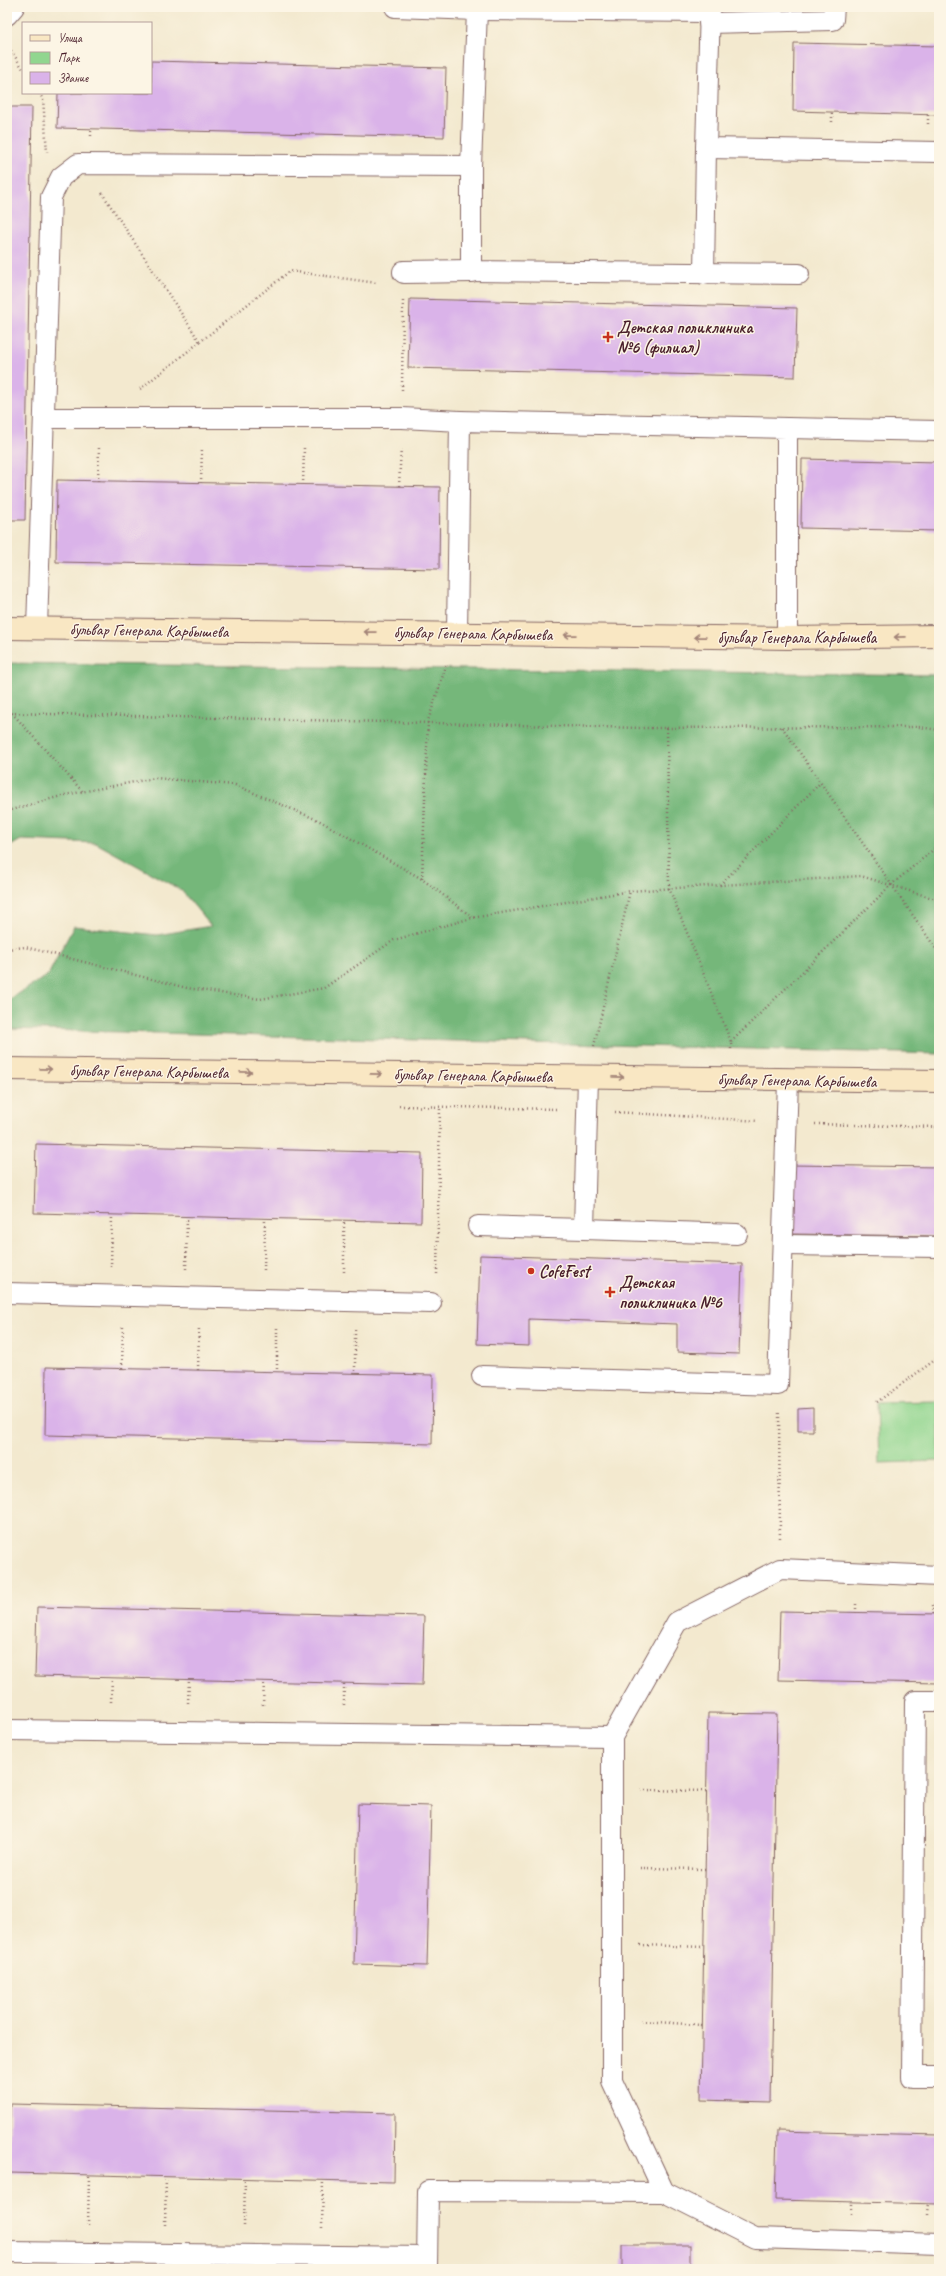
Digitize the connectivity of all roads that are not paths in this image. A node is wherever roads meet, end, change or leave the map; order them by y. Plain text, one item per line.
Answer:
1 (14, 7) edge
2 (394, 7) edge
3 (834, 7) edge
4 (477, 10) junction
5 (710, 14) edge
6 (7, 15) edge
7 (706, 148) junction
8 (939, 152) edge
9 (471, 166) junction
10 (471, 271) junction
11 (704, 274) junction
12 (799, 274) dead end
13 (404, 279) road end
14 (44, 418) junction
15 (460, 421) junction
16 (787, 428) junction
17 (939, 431) edge
18 (7, 628) edge
19 (37, 628) junction
20 (457, 633) junction
21 (939, 636) edge
22 (787, 638) junction
23 (7, 1069) edge
24 (588, 1077) junction
25 (788, 1080) junction
26 (939, 1081) edge
27 (478, 1226) dead end
28 (584, 1229) junction
29 (737, 1234) dead end
30 (783, 1245) junction
31 (939, 1248) edge
32 (7, 1293) edge
33 (432, 1303) road end
34 (482, 1376) dead end
35 (939, 1576) edge
36 (939, 1701) edge
37 (7, 1730) edge
38 (612, 1737) junction
39 (939, 2077) edge
40 (664, 2192) junction
41 (939, 2244) edge
42 (7, 2252) edge
43 (427, 2263) edge

1 - 6 lane
2 - 4 lane
3 - 5 lane
4 - 5 lane
4 - 9 lane
5 - 7 lane
7 - 8 lane
7 - 11 lane
9 - 10 lane
9 - 14 lane
10 - 11 lane
10 - 13 street
11 - 12 lane
14 - 15 lane
14 - 19 lane
15 - 16 lane
15 - 20 lane
16 - 17 lane
16 - 22 lane
18 - 19 street, бульвар Генерала Карбышева
20 -> 19 street, бульвар Генерала Карбышева
22 -> 20 street, бульвар Генерала Карбышева
21 -> 22 street, бульвар Генерала Карбышева
23 -> 24 street, бульвар Генерала Карбышева
24 -> 25 street, бульвар Генерала Карбышева
24 - 28 lane
25 - 26 street, бульвар Генерала Карбышева
25 - 30 lane
27 - 28 lane
28 - 29 lane
30 - 31 lane
30 - 34 lane
32 - 33 lane
35 - 38 lane
36 - 39 lane
37 - 38 lane
38 - 40 lane
40 - 41 lane
40 - 43 lane
42 - 43 lane

